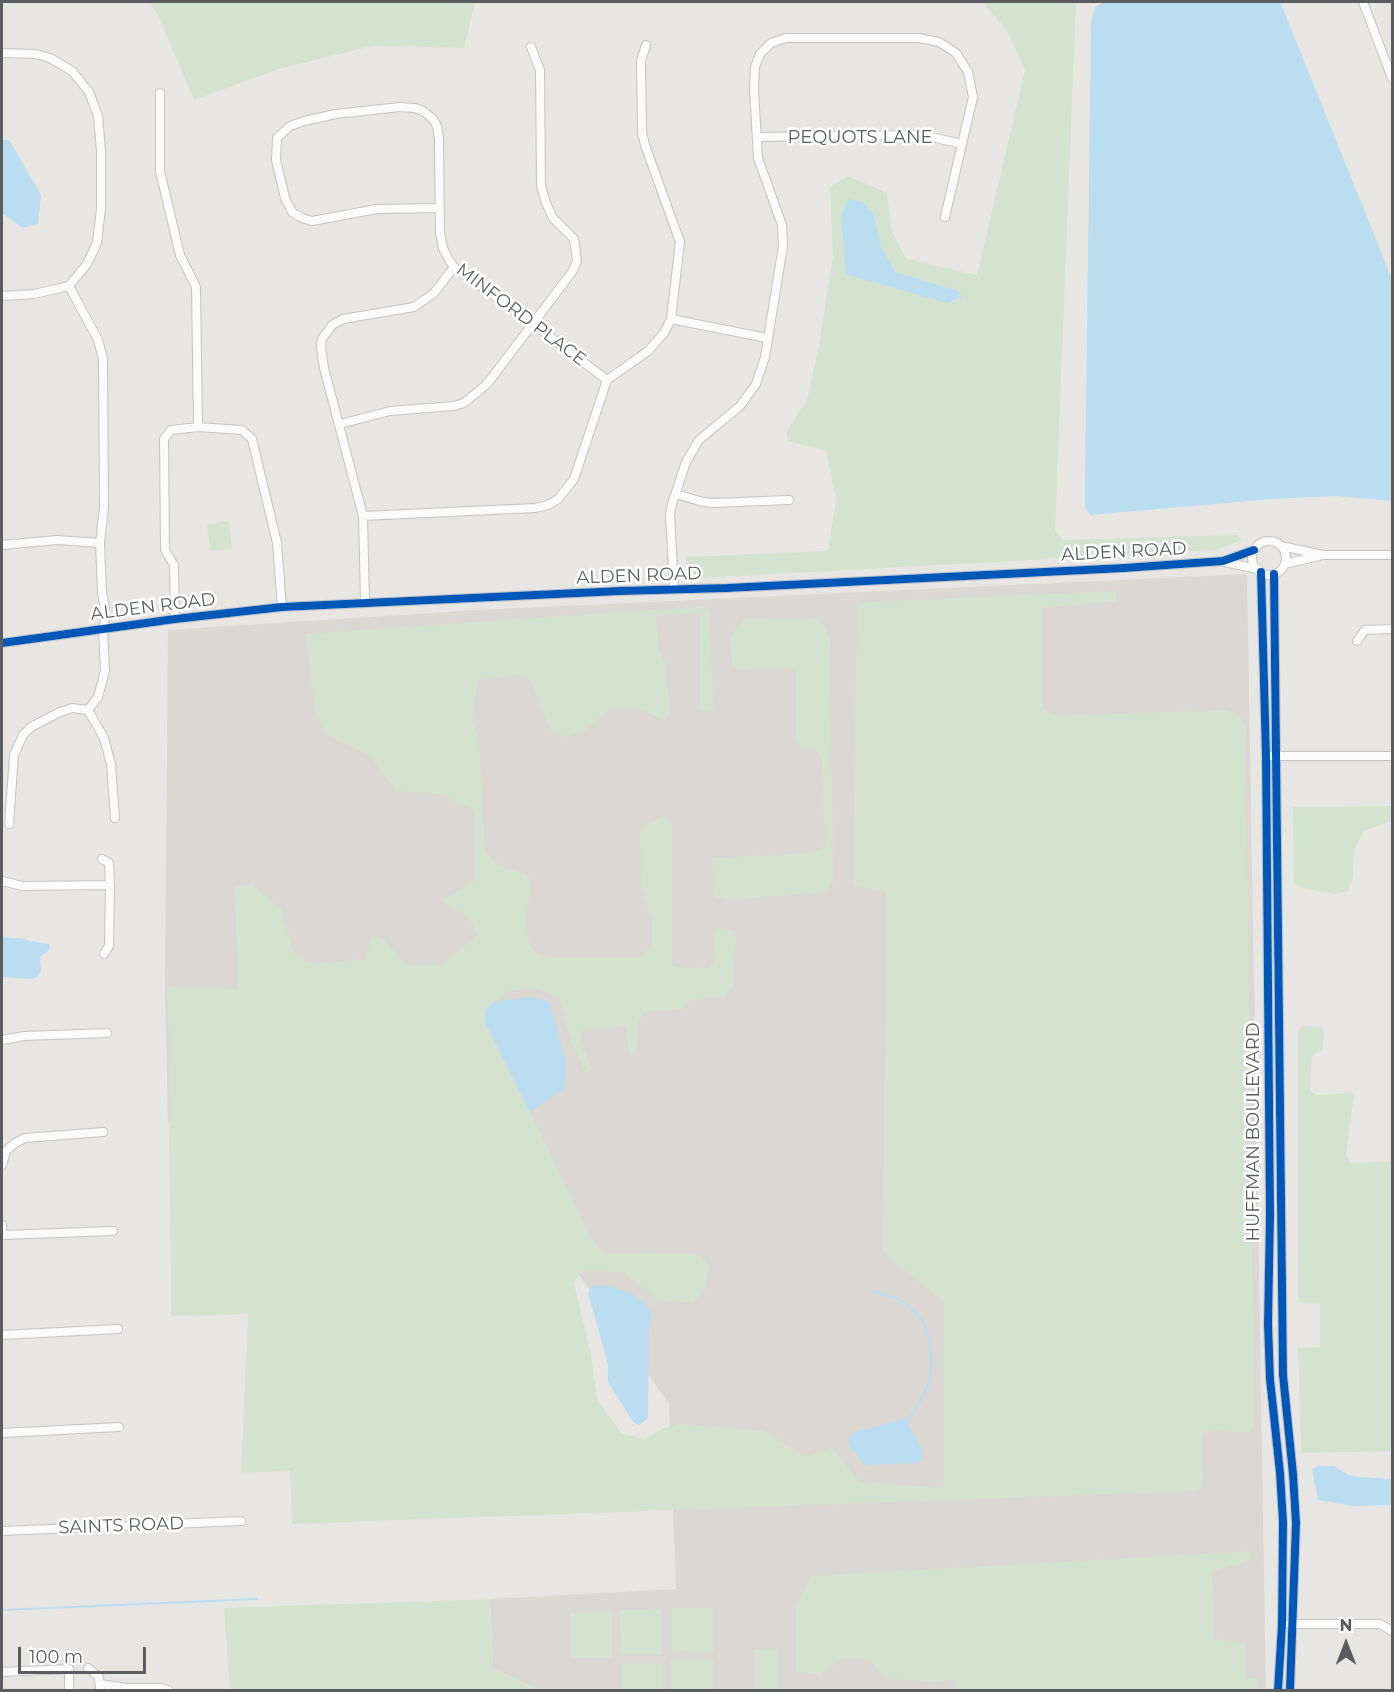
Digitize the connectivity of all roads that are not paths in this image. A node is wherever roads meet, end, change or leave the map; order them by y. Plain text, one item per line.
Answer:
1 (1363, 2) edge
2 (646, 45) dead end
3 (531, 47) dead end
4 (2, 53) edge
5 (1389, 62) edge
6 (1392, 78) edge
7 (160, 93) dead end
8 (757, 137) junction
9 (962, 144) junction
10 (438, 207) junction
11 (945, 217) dead end
12 (454, 267) junction
13 (69, 286) junction
14 (2, 296) edge
15 (671, 320) junction
16 (532, 323) junction
17 (767, 338) junction
18 (608, 380) junction
19 (340, 424) junction
20 (198, 427) junction
21 (676, 494) junction
22 (789, 500) dead end
23 (363, 516) junction
24 (100, 543) junction
25 (2, 545) edge
26 (1281, 546) junction
27 (1254, 550) junction
28 (1323, 555) junction
29 (1392, 555) edge
30 (1223, 561) junction
31 (1285, 564) junction
32 (1259, 571) junction
33 (1274, 574) junction
34 (674, 589) junction
35 (365, 602) junction
36 (282, 607) junction
37 (174, 619) junction
38 (103, 629) junction
39 (1392, 629) edge
40 (2, 636) edge
41 (25, 640) junction
42 (1357, 641) dead end
43 (2, 643) edge
44 (88, 710) junction
45 (1266, 756) junction
46 (1276, 756) junction
47 (1392, 756) edge
48 (115, 818) dead end
49 (9, 824) dead end
50 (102, 859) dead end
51 (2, 881) edge
52 (110, 885) junction
53 (104, 954) dead end
54 (107, 1033) dead end
55 (2, 1040) edge
56 (103, 1132) dead end
57 (2, 1165) edge
58 (2, 1225) edge
59 (113, 1231) dead end
60 (2, 1235) edge
61 (118, 1329) dead end
62 (2, 1335) edge
63 (119, 1427) dead end
64 (2, 1433) edge
65 (241, 1521) dead end
66 (2, 1531) edge
67 (1282, 1624) junction
68 (1293, 1624) junction
69 (1392, 1631) edge
70 (88, 1668) dead end
71 (2, 1672) edge
72 (100, 1687) edge
73 (69, 1690) edge
74 (168, 1690) edge
75 (1278, 1690) edge
76 (1290, 1690) edge

1 - 5 street
2 - 15 street
3 - 16 street
4 - 13 street
5 - 6 street
7 - 20 street
8 - 9 street, PEQUOTS LANE
8 - 9 street
8 - 17 street
9 - 11 street
10 - 10 street, MINFORD PLACE
10 - 12 street, MINFORD PLACE
12 - 16 street, MINFORD PLACE
12 - 19 street
13 - 14 street
13 - 24 street
15 - 17 street
15 - 18 street
16 - 18 street, MINFORD PLACE
16 - 19 street
17 - 21 street
18 - 23 street
19 - 23 street
20 - 36 street
20 - 37 street
21 - 22 street
21 - 34 street
23 - 35 street
24 - 25 street
24 - 38 street
26 - 27 street
26 - 28 street
26 - 31 street
27 - 30 street, ALDEN ROAD
27 - 32 street
28 - 29 street
28 - 31 street
30 - 32 street, ALDEN ROAD
30 - 34 street, ALDEN ROAD
31 - 33 street
32 - 33 street
32 - 45 street, HUFFMAN BOULEVARD
33 - 46 street, HUFFMAN BOULEVARD
34 - 35 street, ALDEN ROAD
35 - 36 street, ALDEN ROAD
36 - 37 street, ALDEN ROAD
37 - 38 street, ALDEN ROAD
38 - 41 street, ALDEN ROAD
38 - 44 street
39 - 42 street
40 - 41 street, ALDEN ROAD
41 - 43 street, ALDEN ROAD
44 - 48 street
44 - 49 street
45 - 46 street
45 - 67 street, HUFFMAN BOULEVARD
46 - 47 street
46 - 68 street, HUFFMAN BOULEVARD
50 - 52 street
51 - 52 street
52 - 53 street
54 - 55 street
56 - 57 street
58 - 60 street
59 - 60 street
61 - 62 street
63 - 64 street
65 - 66 street, SAINTS ROAD
67 - 68 street
67 - 75 street, HUFFMAN BOULEVARD
68 - 69 street
68 - 76 street, HUFFMAN BOULEVARD
70 - 72 street
71 - 73 street
72 - 74 street

